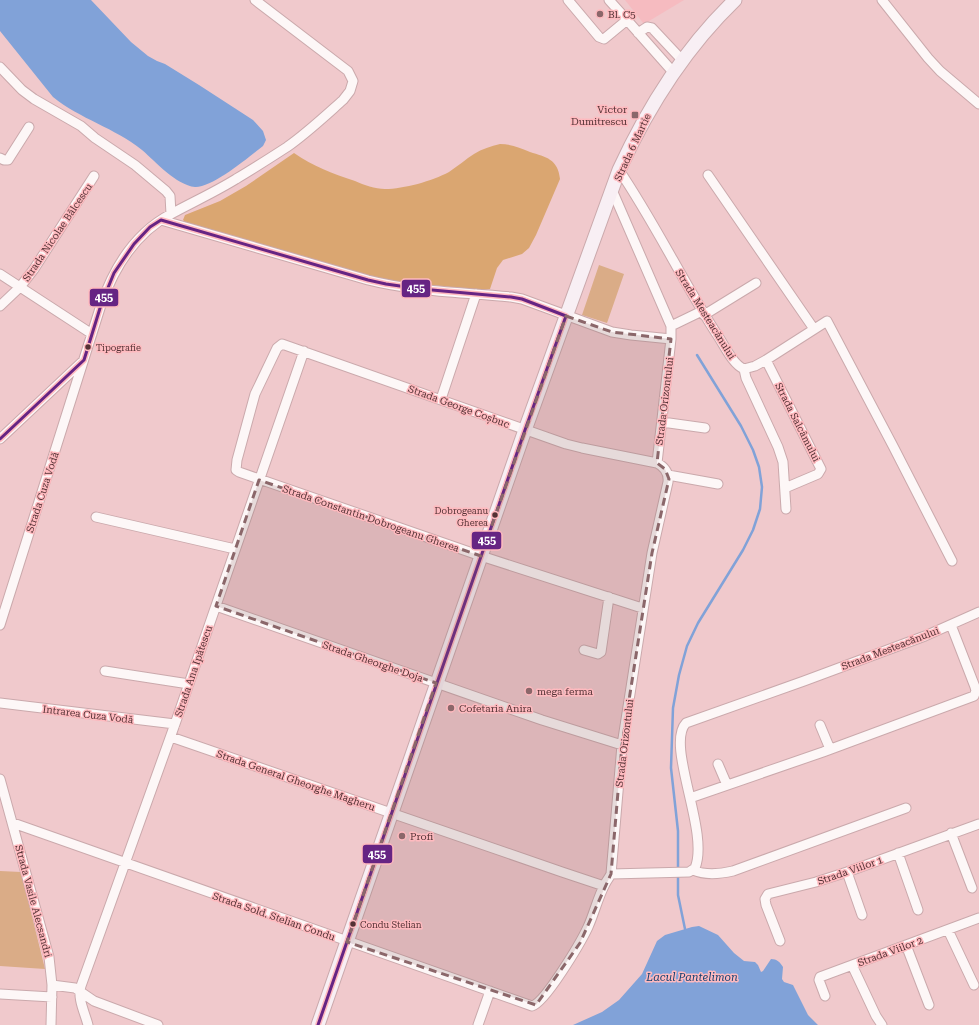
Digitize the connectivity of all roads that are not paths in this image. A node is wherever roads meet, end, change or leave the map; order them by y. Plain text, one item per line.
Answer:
1 (255, 0) edge
2 (568, 0) edge
3 (609, 0) edge
4 (735, 0) edge
5 (882, 0) edge
6 (627, 20) junction
7 (638, 33) junction
8 (682, 60) junction
9 (0, 67) edge
10 (673, 72) junction
11 (979, 104) edge
12 (29, 127) dead end
13 (0, 158) edge
14 (620, 170) junction
15 (708, 175) dead end
16 (94, 176) dead end
17 (612, 190) junction
18 (171, 214) junction
19 (161, 220) junction
20 (0, 274) edge
21 (756, 284) dead end
22 (20, 287) junction
23 (476, 294) junction
24 (0, 306) edge
25 (703, 313) junction
26 (566, 316) junction
27 (671, 326) junction
28 (814, 329) junction
29 (92, 334) junction
30 (671, 339) junction
31 (304, 351) junction
32 (84, 360) junction
33 (766, 360) junction
34 (744, 369) junction
35 (441, 400) junction
36 (662, 422) junction
37 (705, 428) dead end
38 (525, 430) junction
39 (0, 438) edge
40 (659, 464) junction
41 (668, 475) junction
42 (259, 480) junction
43 (718, 484) dead end
44 (785, 488) junction
45 (786, 509) dead end
46 (96, 517) dead end
47 (235, 549) junction
48 (481, 556) junction
49 (952, 561) dead end
50 (609, 597) junction
51 (216, 606) junction
52 (642, 608) junction
53 (979, 612) edge
54 (0, 625) edge
55 (951, 625) junction
56 (584, 650) dead end
57 (105, 671) dead end
58 (436, 683) junction
59 (189, 684) junction
60 (0, 704) edge
61 (175, 724) junction
62 (820, 725) dead end
63 (171, 737) junction
64 (622, 745) junction
65 (830, 749) junction
66 (718, 764) dead end
67 (0, 779) edge
68 (727, 785) junction
69 (690, 798) junction
70 (906, 808) dead end
71 (392, 814) junction
72 (13, 823) junction
73 (979, 824) edge
74 (951, 834) junction
75 (898, 853) junction
76 (126, 863) junction
77 (690, 871) junction
78 (847, 872) junction
79 (611, 874) junction
80 (604, 886) junction
81 (972, 888) dead end
82 (918, 910) dead end
83 (862, 915) dead end
84 (979, 918) edge
85 (948, 930) junction
86 (780, 941) dead end
87 (347, 942) junction
88 (906, 945) junction
89 (852, 965) junction
90 (52, 985) junction
91 (974, 985) dead end
92 (80, 990) junction
93 (490, 991) junction
94 (0, 994) edge
95 (825, 996) dead end
96 (52, 997) junction
97 (536, 1005) joint
98 (930, 1005) dead end
99 (51, 1025) edge
100 (88, 1025) edge
101 (158, 1025) edge
102 (318, 1025) edge
103 (478, 1025) edge
104 (882, 1025) edge

1 - 18 street
2 - 6 street
3 - 6 street
4 - 8 street, Strada 6 Martie
5 - 11 street
6 - 7 street
7 - 8 street
7 - 10 street
8 - 10 street, Strada 6 Martie
9 - 18 street
10 - 14 street, Strada 6 Martie
12 - 13 street
14 - 17 street, Strada 6 Martie
14 - 25 street, Strada Mesteacănului
15 - 28 street
16 - 22 street, Strada Nicolae Bălcescu
17 - 26 street, Strada 6 Martie
17 - 27 street
18 - 19 street
19 - 23 street
19 - 29 street
20 - 22 street, Strada Nicolae Bălcescu
21 - 25 street
22 - 24 street, Strada Nicolae Bălcescu
22 - 29 street, Strada Nicolae Bălcescu
23 - 26 street
23 - 35 street
25 - 27 street
25 - 34 street, Strada Mesteacănului
26 - 30 street
26 - 38 street, Strada 6 Martie
27 - 30 street, Strada Orizontului
28 - 33 street
28 - 49 street
29 - 32 street
30 - 36 street, Strada Orizontului
31 - 35 street, Strada George Coșbuc
31 - 42 street, Strada Ana Ipătescu
31 - 42 street, Strada George Coșbuc
32 - 39 street
32 - 54 street, Strada Cuza Vodă
33 - 34 street
33 - 44 street, Strada Salcâmului
34 - 44 street, Strada Mesteacănului
35 - 38 street, Strada George Coșbuc
36 - 37 street
36 - 40 street, Strada Orizontului
38 - 40 street, Strada George Coșbuc
38 - 48 street, Strada 6 Martie
40 - 41 street
41 - 43 street
41 - 52 street, Strada Orizontului
42 - 47 street, Strada Ana Ipătescu
42 - 48 street, Strada Constantin Dobrogeanu Gherea
44 - 45 street, Strada Mesteacănului
46 - 47 street
47 - 51 street, Strada Ana Ipătescu
48 - 50 street, Strada Constantin Dobrogeanu Gherea
48 - 58 street, Strada 6 Martie
50 - 52 street, Strada Constantin Dobrogeanu Gherea
50 - 56 street
51 - 58 street, Strada Gheorghe Doja
51 - 59 street, Strada Ana Ipătescu
52 - 64 street, Strada Orizontului
53 - 55 street
55 - 65 street, Strada Mesteacănului
55 - 69 street, Strada Mesteacănului
57 - 59 street
58 - 64 street, Strada Gheorghe Doja
58 - 71 street, Strada 6 Martie
59 - 61 street, Strada Ana Ipătescu
60 - 61 street, Intrarea Cuza Vodă
61 - 63 street, Strada Ana Ipătescu
62 - 65 street
63 - 71 street, Strada General Gheorghe Magheru
63 - 76 street, Strada Ana Ipătescu
64 - 79 street, Strada Orizontului
65 - 68 street, Strada Mesteacănului
66 - 68 street
67 - 72 street, Strada Vasile Alecsandri
68 - 69 street, Strada Mesteacănului
69 - 77 street, Strada Mesteacănului
70 - 77 street
71 - 80 street, Strada General Gheorghe Magheru
71 - 87 street, Strada 6 Martie
72 - 76 street, Strada Sold. Stelian Condu
72 - 90 street, Strada Vasile Alecsandri
73 - 74 street, Strada Viilor 1
74 - 75 street, Strada Viilor 1
74 - 81 street
75 - 78 street, Strada Viilor 1
75 - 82 street
76 - 87 street, Strada Sold. Stelian Condu
76 - 92 street, Strada Ana Ipătescu
77 - 79 street
78 - 83 street
78 - 86 street, Strada Viilor 1
79 - 80 street, Strada Orizontului
80 - 97 street, Strada Orizontului
84 - 85 street, Strada Viilor 2
85 - 88 street, Strada Viilor 2
85 - 91 street
87 - 93 street, Strada Sold. Stelian Condu
87 - 102 street, Strada 6 Martie
88 - 89 street, Strada Viilor 2
88 - 98 street
89 - 95 street, Strada Viilor 2
89 - 104 street
90 - 92 street
90 - 96 street, Strada Vasile Alecsandri
92 - 100 street
92 - 101 street
93 - 97 street, Strada Sold. Stelian Condu
93 - 103 street
94 - 96 street
96 - 99 street, Strada Vasile Alecsandri

